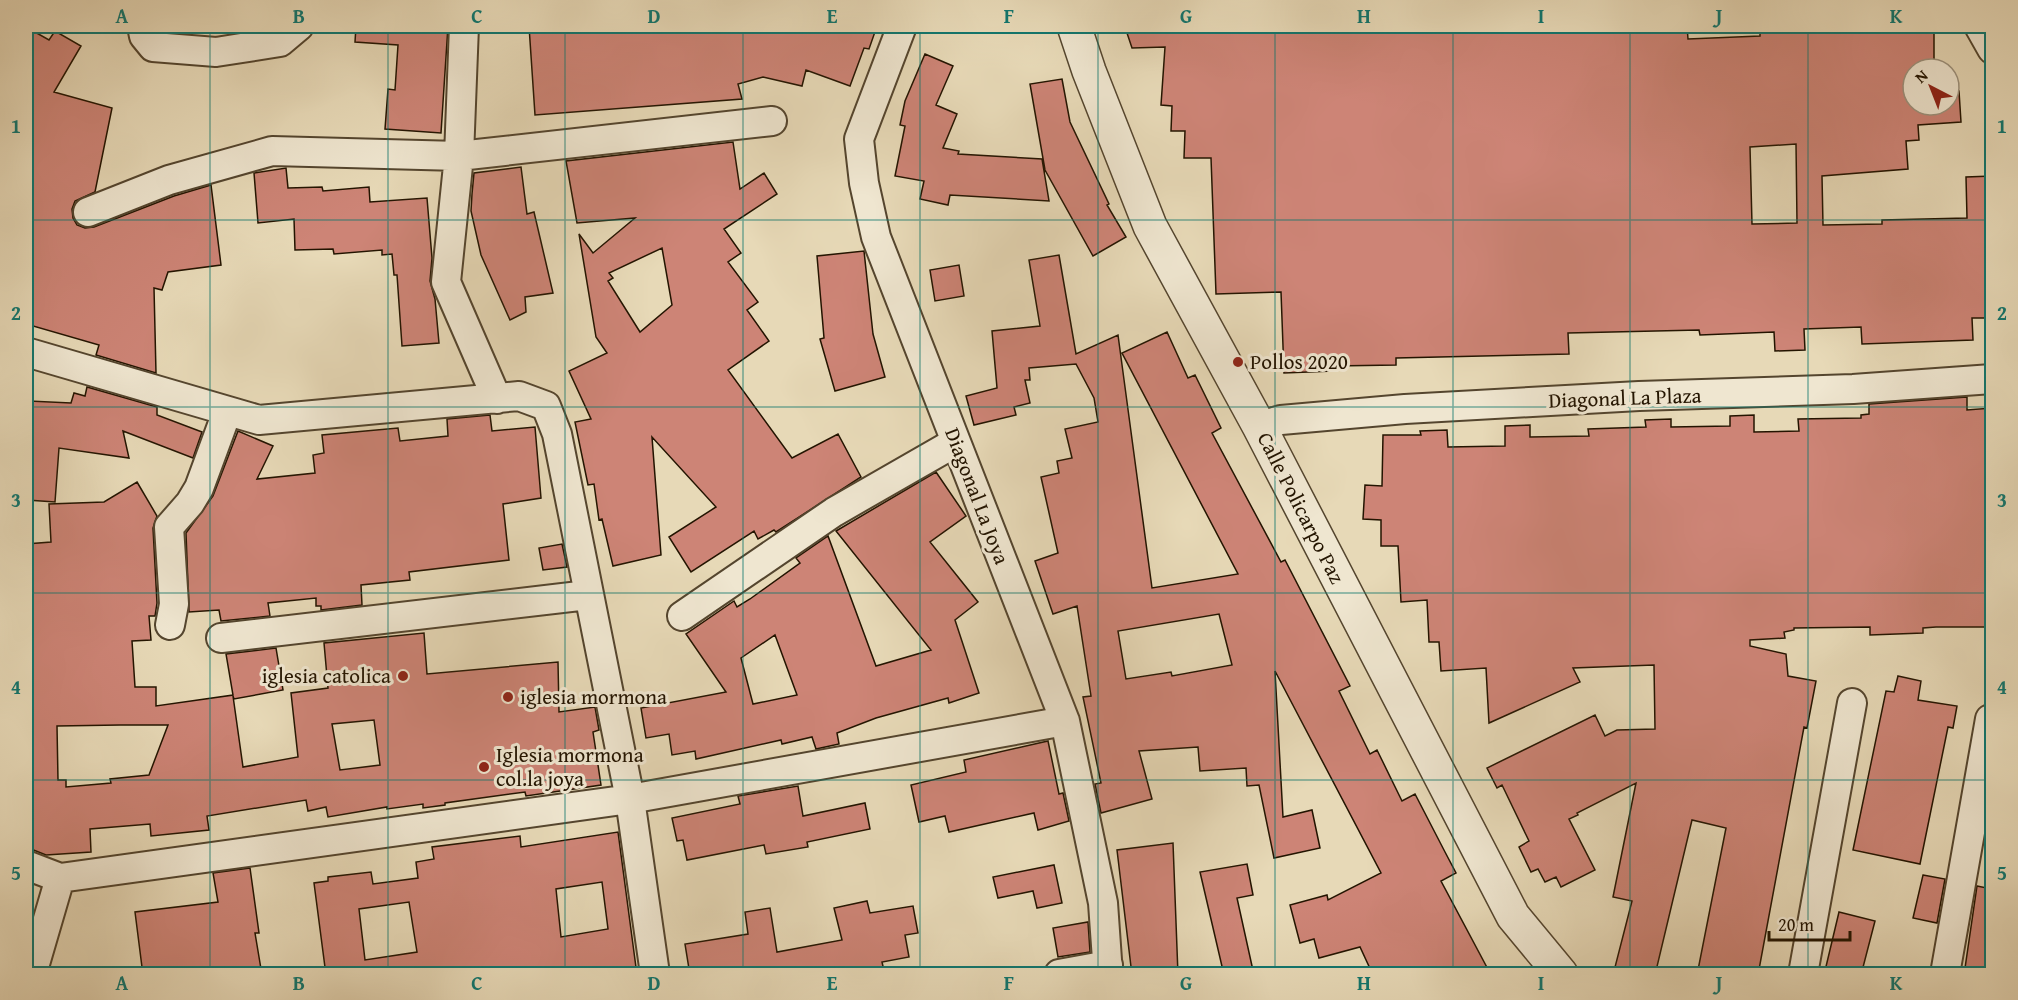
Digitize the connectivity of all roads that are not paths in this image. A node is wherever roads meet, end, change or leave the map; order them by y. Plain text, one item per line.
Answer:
1 (142, 26) edge
2 (299, 26) edge
3 (464, 26) edge
4 (902, 26) edge
5 (1074, 26) edge
6 (1978, 26) edge
7 (1992, 49) edge
8 (772, 121) dead end
9 (459, 156) junction
10 (88, 213) dead end
11 (26, 352) edge
12 (1992, 379) edge
13 (497, 399) junction
14 (227, 412) junction
15 (1259, 426) junction
16 (956, 442) junction
17 (588, 595) junction
18 (682, 616) dead end
19 (170, 625) dead end
20 (221, 638) dead end
21 (1852, 703) dead end
22 (1990, 719) dead end
23 (1065, 720) junction
24 (630, 799) junction
25 (26, 865) edge
26 (60, 878) junction
27 (1108, 970) edge
28 (32, 975) edge
29 (655, 975) edge
30 (1059, 975) edge
31 (1561, 975) edge
32 (1803, 975) edge
33 (1945, 975) edge

1 - 2 street
3 - 9 street
4 - 16 street, Diagonal La Joya
5 - 15 street, Calle Policarpo Paz
6 - 7 street
8 - 9 street
9 - 10 street
9 - 13 street
11 - 14 street
12 - 15 street, Diagonal La Plaza
13 - 14 street
13 - 17 street
14 - 19 street
15 - 31 street, Calle Policarpo Paz
16 - 18 street
16 - 23 street, Diagonal La Joya
17 - 20 street
17 - 24 street
21 - 32 street
22 - 33 street
23 - 24 street
23 - 27 street, Diagonal La Joya
24 - 26 street
24 - 29 street
25 - 26 street
26 - 28 street
27 - 30 street

